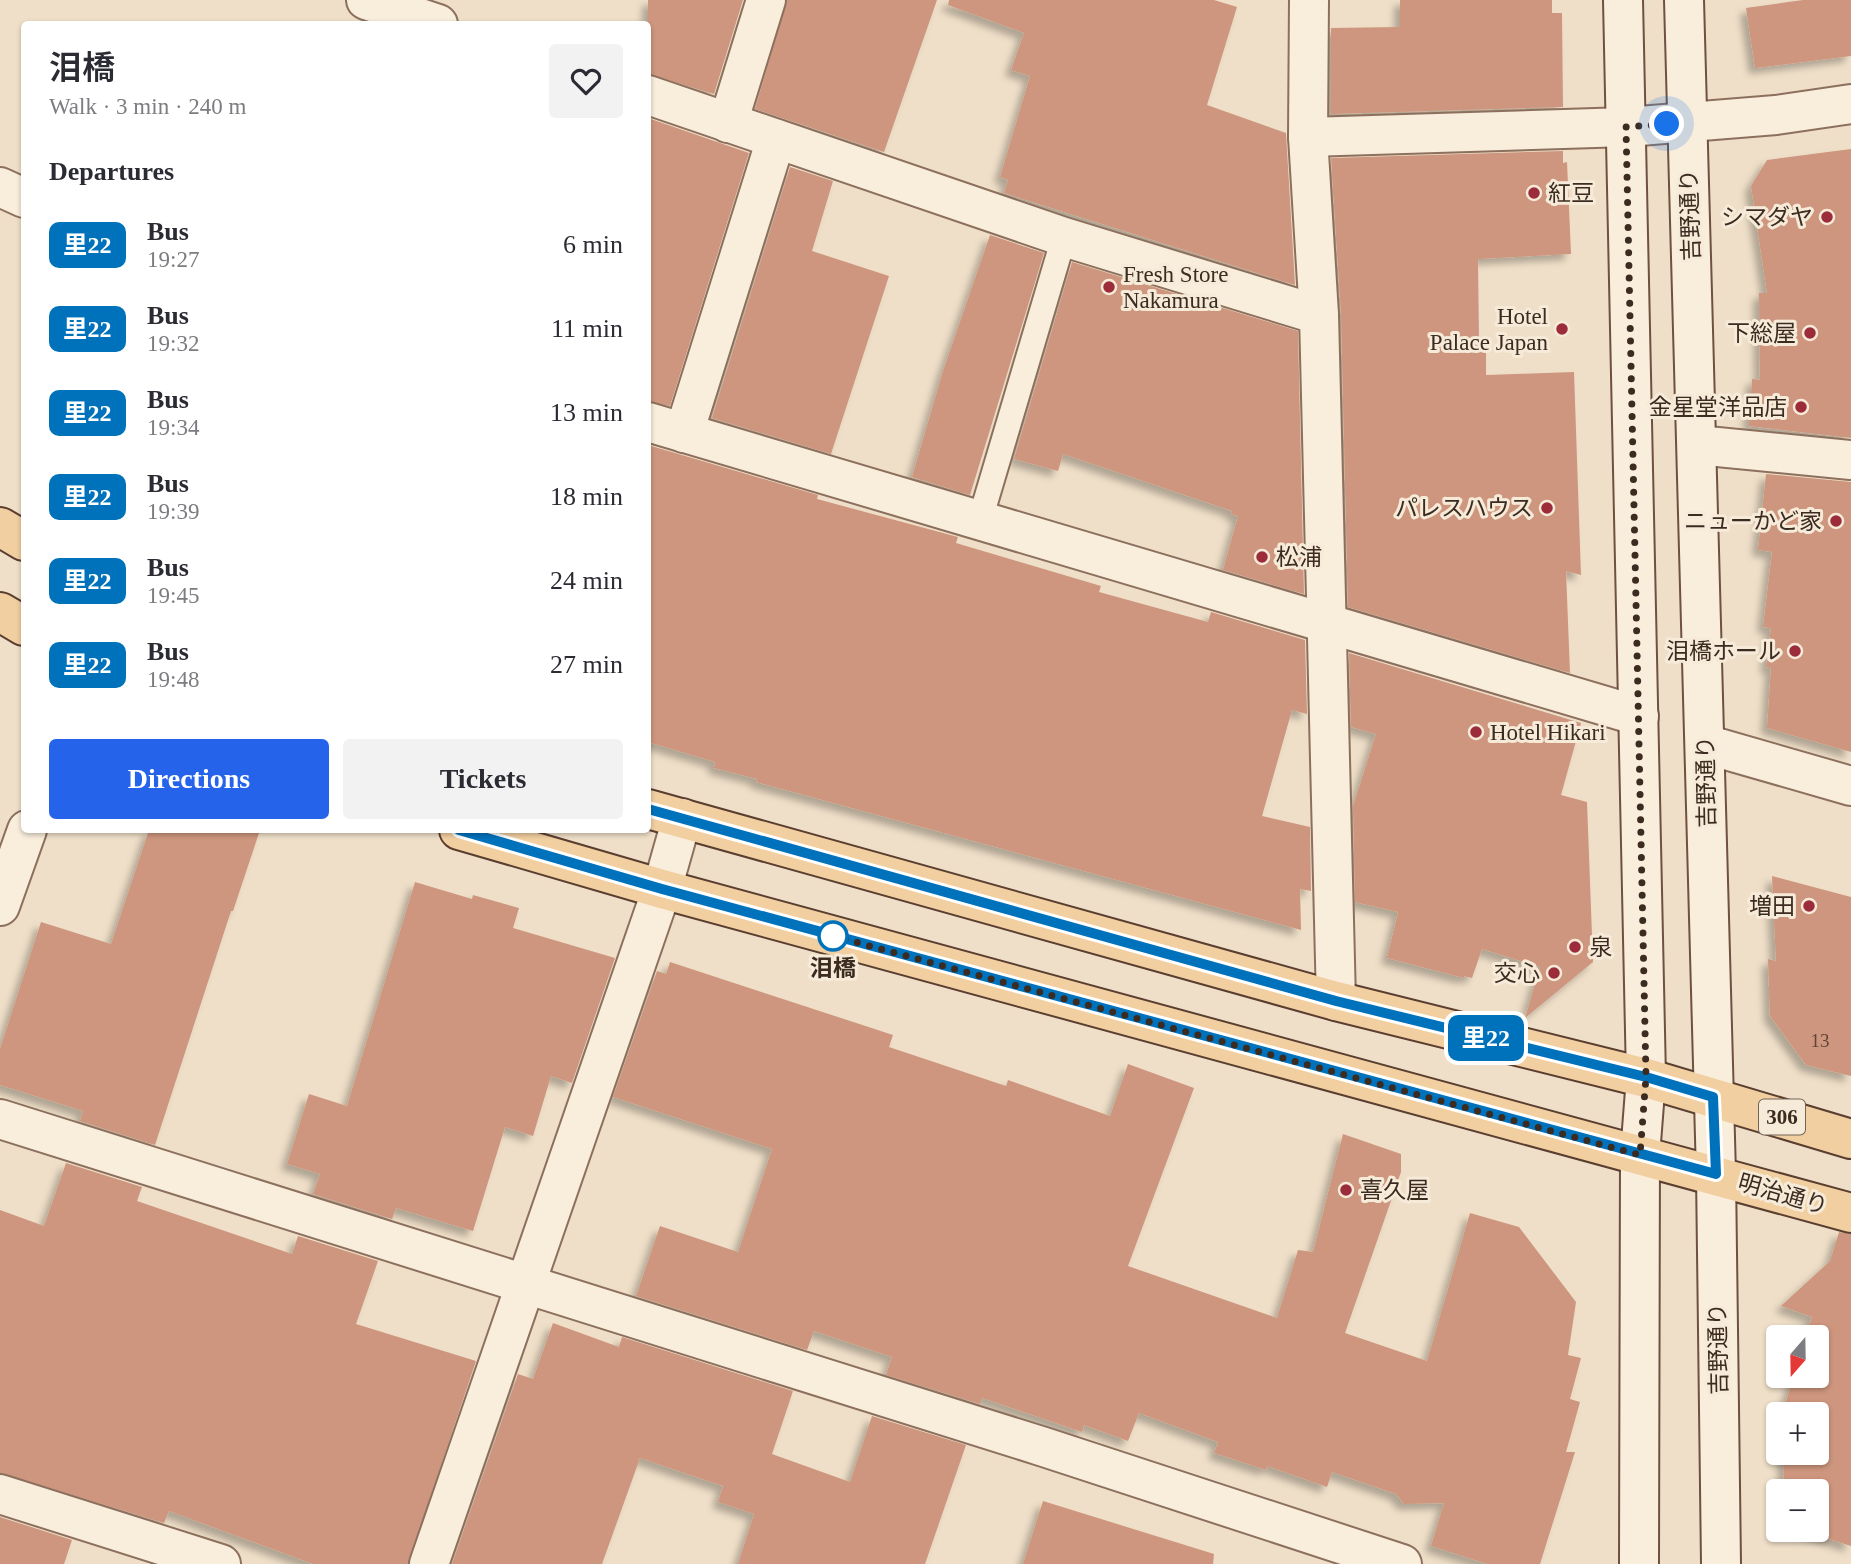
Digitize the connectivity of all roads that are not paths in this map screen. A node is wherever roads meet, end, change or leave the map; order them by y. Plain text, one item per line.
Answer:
1 (359, 0) edge
2 (366, 0) edge
3 (766, 0) edge
4 (1309, 0) edge
5 (1623, 0) edge
6 (1684, 0) edge
7 (353, 21) edge
8 (429, 21) edge
9 (651, 96) edge
10 (1851, 104) edge
11 (728, 122) junction
12 (1687, 122) junction
13 (1626, 127) junction
14 (1308, 137) junction
15 (776, 139) junction
16 (0, 187) edge
17 (21, 197) edge
18 (1065, 237) junction
19 (1319, 315) junction
20 (651, 423) edge
21 (684, 433) junction
22 (1697, 445) junction
23 (1851, 460) edge
24 (980, 520) junction
25 (0, 527) edge
26 (21, 539) edge
27 (0, 612) edge
28 (1326, 623) junction
29 (21, 624) edge
30 (1640, 716) junction
31 (1705, 744) junction
32 (1851, 786) edge
33 (665, 813) edge
34 (26, 833) edge
35 (469, 833) edge
36 (662, 889) junction
37 (0, 906) edge
38 (1336, 1001) junction
39 (1646, 1077) junction
40 (1713, 1097) junction
41 (0, 1119) edge
42 (1851, 1139) edge
43 (1640, 1155) junction
44 (1716, 1174) junction
45 (1851, 1213) edge
46 (527, 1285) junction
47 (0, 1494) edge
48 (221, 1564) edge
49 (429, 1564) edge
50 (1402, 1564) edge
51 (1639, 1564) edge
52 (1721, 1564) edge

1 - 7 street
2 - 8 street
3 - 11 street
4 - 14 street
5 - 13 street
6 - 12 street, 吉野通り
9 - 11 street
10 - 12 street
11 - 15 street
12 - 13 street
12 - 22 street, 吉野通り
13 - 14 street
13 - 30 street
14 - 19 street
15 - 18 street
15 - 21 street
16 - 17 street
18 - 19 street
18 - 24 lane
19 - 28 street
20 - 21 street
21 - 24 street
22 - 23 street
22 - 31 street, 吉野通り
24 - 28 street
25 - 26 main road
27 - 29 main road
28 - 30 street
28 - 38 street
30 - 39 street
31 - 32 street
31 - 40 street, 吉野通り
33 - 36 street
33 - 38 main road, 306
34 - 37 street
35 - 36 main road, 明治通り
36 - 43 main road, 明治通り
36 - 46 street
38 - 39 main road, 306
39 - 40 main road, 306
39 - 43 street
40 - 42 main road, 306
40 - 44 street, 吉野通り
41 - 46 street
43 - 44 main road, 明治通り
43 - 51 street
44 - 45 main road, 明治通り
44 - 52 street, 吉野通り
46 - 49 street
46 - 50 street
47 - 48 street

